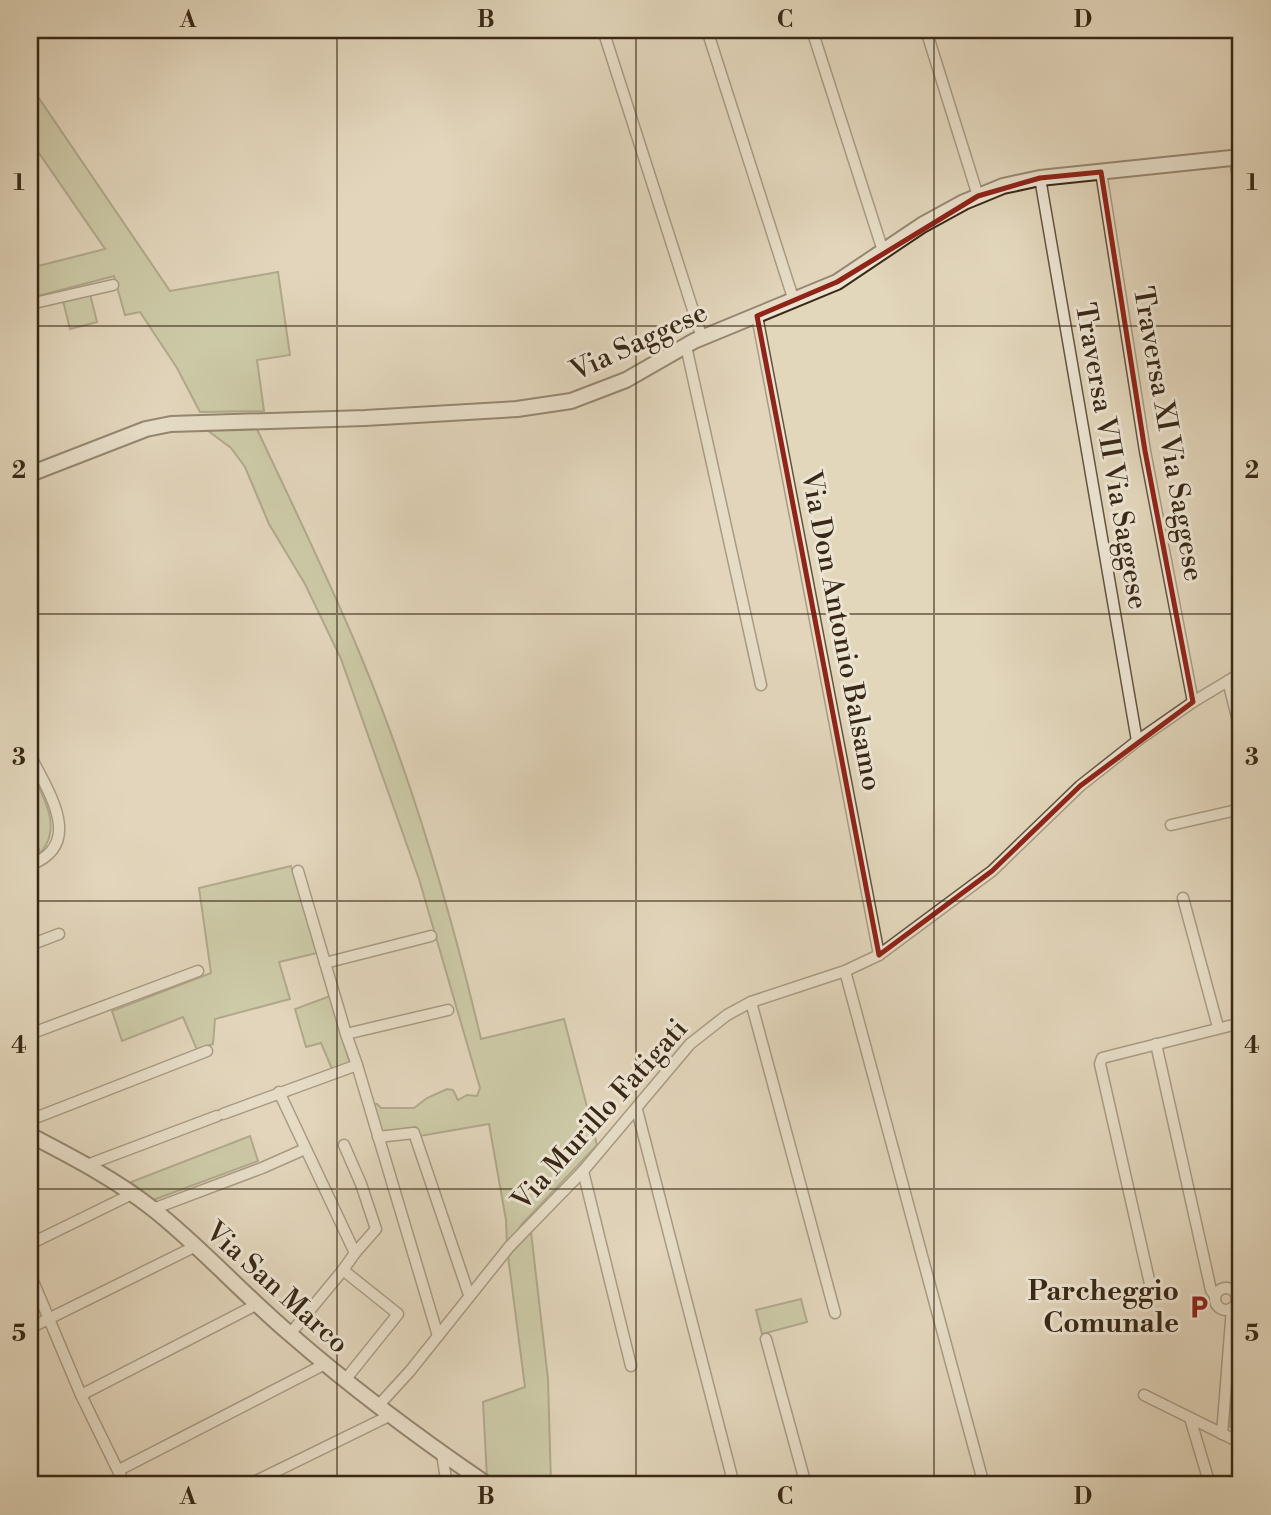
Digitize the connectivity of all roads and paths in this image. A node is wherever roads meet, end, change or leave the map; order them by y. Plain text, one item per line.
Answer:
1 (603, 30) edge
2 (707, 30) edge
3 (812, 30) edge
4 (926, 30) edge
5 (1238, 158) edge
6 (1101, 172) junction
7 (1040, 178) junction
8 (978, 196) junction
9 (1241, 196) edge
10 (883, 251) junction
11 (113, 285) dead end
12 (794, 301) junction
13 (30, 304) edge
14 (757, 316) junction
15 (702, 338) junction
16 (686, 346) junction
17 (30, 474) edge
18 (1241, 673) edge
19 (1228, 681) junction
20 (761, 685) dead end
21 (1193, 702) junction
22 (1241, 733) edge
23 (1137, 741) junction
24 (30, 754) edge
25 (1241, 809) edge
26 (1171, 825) dead end
27 (30, 865) edge
28 (299, 871) dead end
29 (1183, 898) dead end
30 (59, 934) dead end
31 (431, 936) dead end
32 (30, 945) edge
33 (879, 955) junction
34 (325, 963) junction
35 (198, 971) dead end
36 (845, 971) junction
37 (751, 1002) junction
38 (448, 1010) dead end
39 (1241, 1023) edge
40 (1218, 1027) junction
41 (30, 1034) edge
42 (346, 1034) junction
43 (1156, 1044) junction
44 (207, 1051) dead end
45 (357, 1065) junction
46 (279, 1092) junction
47 (637, 1110) junction
48 (30, 1119) edge
49 (30, 1135) edge
50 (378, 1137) junction
51 (344, 1144) dead end
52 (305, 1149) junction
53 (87, 1165) junction
54 (583, 1171) junction
55 (132, 1194) junction
56 (153, 1209) junction
57 (30, 1244) edge
58 (194, 1247) junction
59 (355, 1252) junction
60 (343, 1270) junction
61 (30, 1274) edge
62 (1150, 1284) dead end
63 (469, 1295) junction
64 (1239, 1295) edge
65 (1215, 1296) junction
66 (256, 1305) junction
67 (1232, 1308) junction
68 (835, 1313) dead end
69 (49, 1318) junction
70 (30, 1328) edge
71 (290, 1334) junction
72 (438, 1335) junction
73 (766, 1339) dead end
74 (325, 1364) junction
75 (631, 1366) dead end
76 (345, 1380) junction
77 (82, 1395) junction
78 (1144, 1395) dead end
79 (384, 1411) junction
80 (1190, 1418) junction
81 (1222, 1434) junction
82 (1241, 1443) edge
83 (442, 1454) junction
84 (119, 1470) junction
85 (481, 1483) edge
86 (125, 1485) edge
87 (248, 1485) edge
88 (447, 1485) edge
89 (734, 1485) edge
90 (806, 1485) edge
91 (984, 1485) edge
92 (1210, 1485) edge

1 - 15 street
2 - 12 street
3 - 10 street
4 - 8 street
5 - 6 main road, Via Saggese
5 - 9 street
6 - 7 main road, Via Saggese
6 - 21 street, Traversa XI Via Saggese
7 - 8 main road, Via Saggese
7 - 23 street, Traversa VII Via Saggese
8 - 10 main road, Via Saggese
10 - 12 main road, Via Saggese
11 - 13 street
12 - 14 main road, Via Saggese
14 - 15 main road, Via Saggese
14 - 33 street, Via Don Antonio Balsamo
15 - 16 main road, Via Saggese
16 - 17 main road, Via Saggese
16 - 20 street
18 - 19 street, Via Murillo Fatigati
19 - 21 street, Via Murillo Fatigati
19 - 22 street
21 - 23 street, Via Murillo Fatigati
23 - 33 street, Via Murillo Fatigati
24 - 27 street
25 - 26 street
28 - 34 street
29 - 40 street
30 - 32 street
31 - 34 street
33 - 36 street, Via Murillo Fatigati
34 - 42 street
35 - 41 street
36 - 37 street, Via Murillo Fatigati
36 - 91 street
37 - 47 street, Via Murillo Fatigati
37 - 68 street
38 - 42 street
39 - 40 street
40 - 43 street
42 - 45 street
43 - 62 street
43 - 65 street
44 - 48 street
45 - 46 street
45 - 50 street
46 - 52 street
46 - 53 street
47 - 54 street, Via Murillo Fatigati
47 - 89 street
49 - 53 main road, Via San Marco
50 - 63 street
50 - 72 street
51 - 59 street
52 - 56 street
52 - 59 street
53 - 55 main road, Via San Marco
54 - 63 street, Via Murillo Fatigati
54 - 75 street
55 - 56 main road, Via San Marco
55 - 57 street
56 - 58 main road, Via San Marco
58 - 66 main road, Via San Marco
58 - 69 street
59 - 60 street
60 - 71 street
60 - 76 street
61 - 69 street
63 - 72 street, Via Murillo Fatigati
64 - 65 street
64 - 67 street
65 - 67 street
66 - 71 main road, Via San Marco
66 - 77 street
67 - 81 street
69 - 70 street
69 - 77 street
71 - 74 main road, Via San Marco
72 - 79 street, Via Murillo Fatigati
73 - 90 street
74 - 76 main road, Via San Marco
74 - 84 street
76 - 79 main road, Via San Marco
77 - 84 street
78 - 80 street
79 - 83 main road, Via San Marco
79 - 87 street
80 - 81 street
80 - 92 street
81 - 82 street
83 - 85 main road, Via San Marco
83 - 88 street
84 - 86 street

